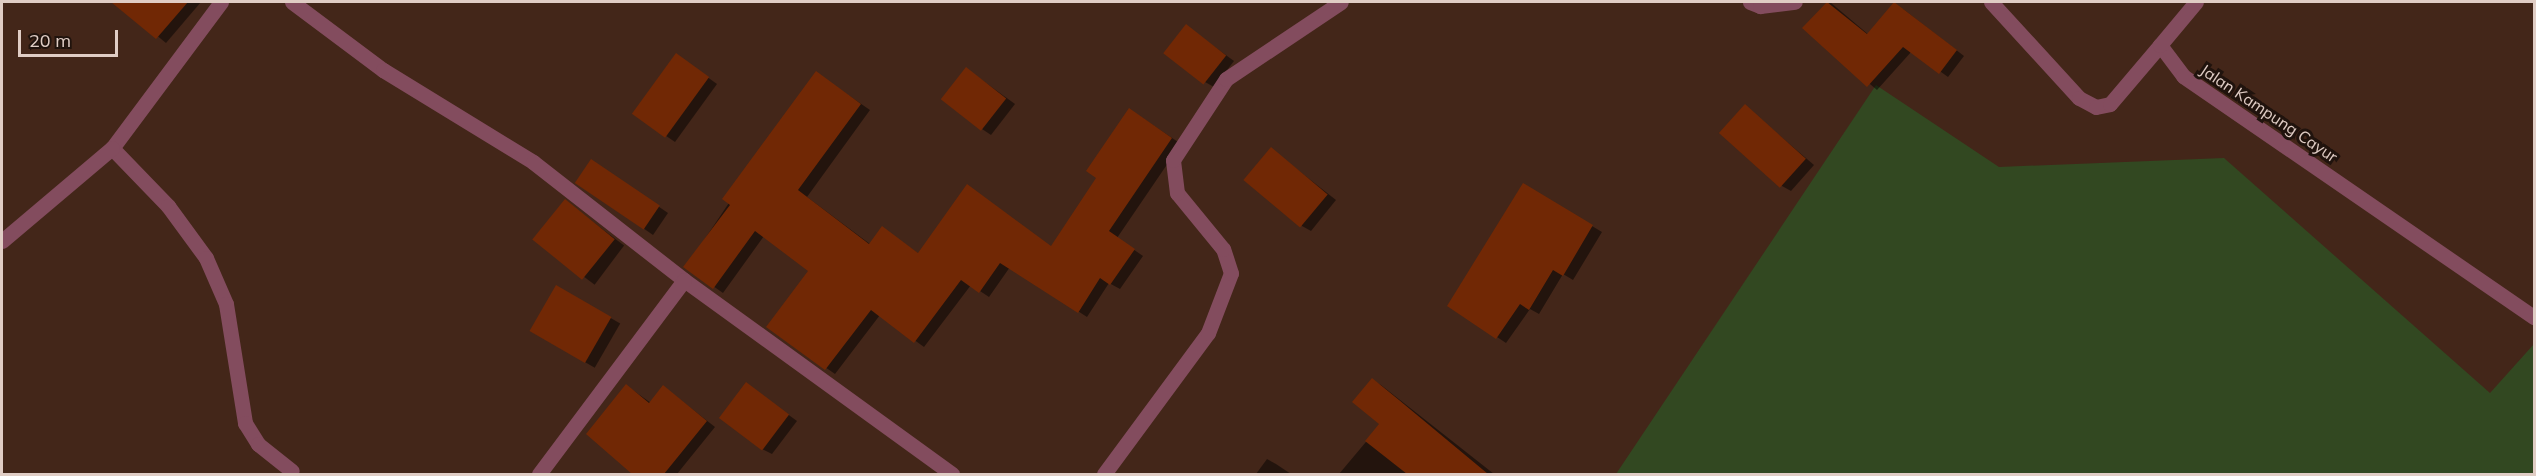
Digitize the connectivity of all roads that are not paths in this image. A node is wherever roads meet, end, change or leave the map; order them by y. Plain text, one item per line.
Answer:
1 (220, 2) edge
2 (292, 2) edge
3 (1341, 2) edge
4 (1750, 2) edge
5 (1795, 2) edge
6 (1991, 2) edge
7 (2196, 2) edge
8 (2160, 45) junction
9 (112, 148) junction
10 (2, 241) edge
11 (684, 280) junction
12 (2535, 317) edge
13 (292, 471) dead end
14 (539, 474) edge
15 (952, 474) edge
16 (1104, 474) edge

1 - 9 street
2 - 11 street
3 - 16 street
4 - 5 street
6 - 8 street
7 - 8 street
8 - 12 street, Jalan Kampung Cayur
9 - 10 street
9 - 13 street
11 - 14 street
11 - 15 street

